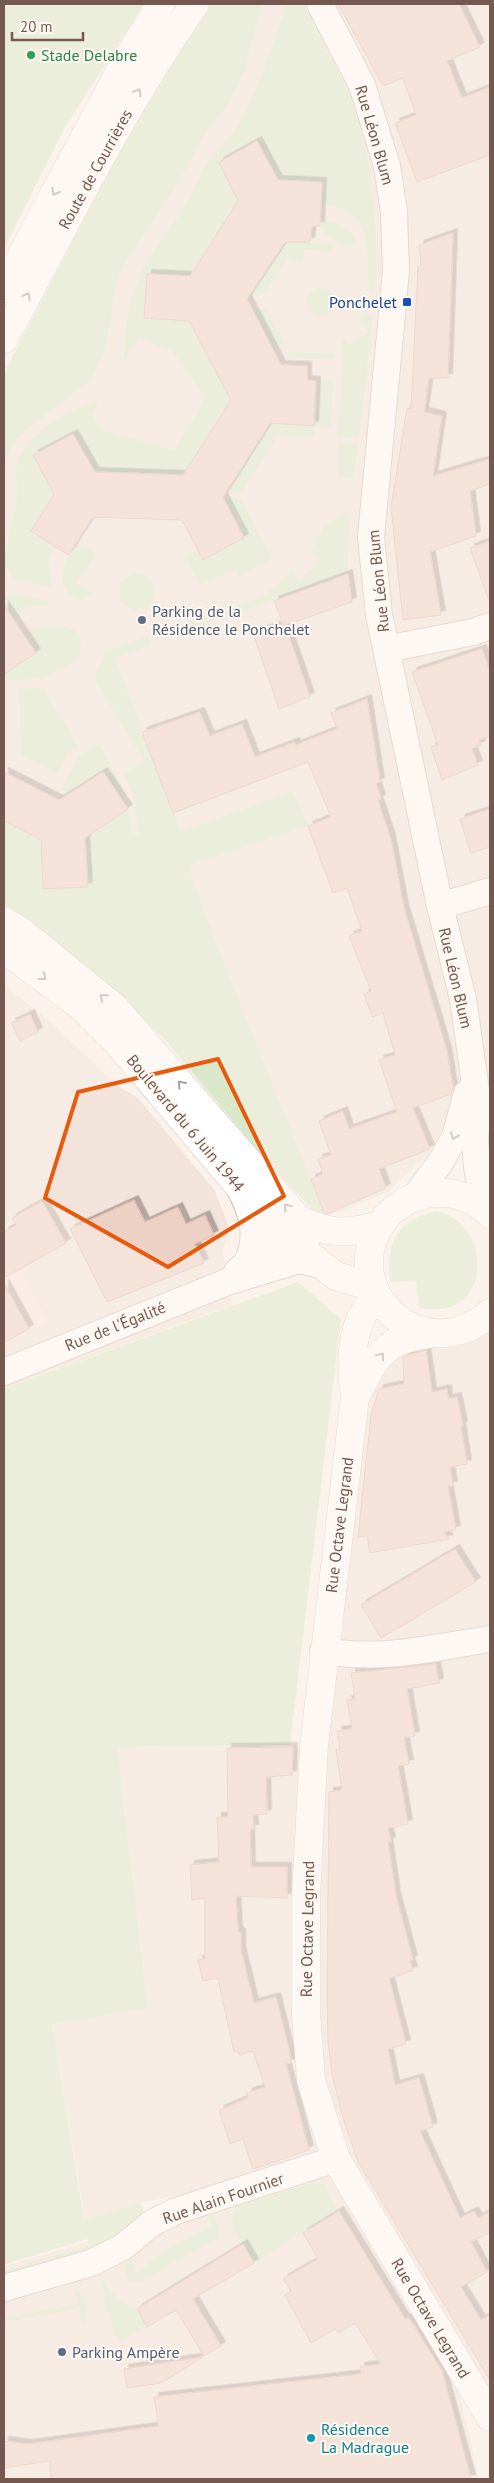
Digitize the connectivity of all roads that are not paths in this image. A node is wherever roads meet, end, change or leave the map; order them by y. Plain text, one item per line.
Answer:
1 (162, 4) edge
2 (195, 4) edge
3 (320, 4) edge
4 (4, 288) edge
5 (4, 339) edge
6 (490, 626) edge
7 (386, 649) junction
8 (490, 891) edge
9 (440, 906) junction
10 (4, 921) edge
11 (4, 948) edge
12 (475, 1074) junction
13 (483, 1166) edge
14 (435, 1170) junction
15 (237, 1184) junction
16 (414, 1198) junction
17 (487, 1211) edge
18 (380, 1225) junction
19 (320, 1230) junction
20 (290, 1240) junction
21 (247, 1262) junction
22 (323, 1266) junction
23 (227, 1282) junction
24 (375, 1291) junction
25 (487, 1318) edge
26 (431, 1333) junction
27 (4, 1372) edge
28 (355, 1396) junction
29 (490, 1639) edge
30 (324, 1650) junction
31 (336, 2159) junction
32 (4, 2288) edge
33 (490, 2417) edge

1 -> 4 main road, Route de Courrières
5 -> 2 main road, Route de Courrières
3 - 7 street, Rue Léon Blum
6 - 7 street
7 - 9 street, Rue Léon Blum
8 - 9 street
9 - 12 street, Rue Léon Blum
19 -> 10 main road, Boulevard du 6 Juin 1944
11 -> 15 main road, Boulevard du 6 Juin 1944
12 - 13 street, Rue Léon Blum
12 -> 14 street
13 - 14 street
13 - 17 street, Rue Léon Blum
14 - 16 street
15 - 20 main road, Boulevard du 6 Juin 1944
15 - 21 street, Rue de l'Égalité
16 - 17 main road
16 - 18 main road
18 - 19 main road, Boulevard du 6 Juin 1944
18 - 24 main road
19 - 20 street, Rue de l'Égalité
20 - 21 street, Rue de l'Égalité
20 - 22 main road, Boulevard du 6 Juin 1944
21 - 23 street, Rue de l'Égalité
22 - 23 street, Rue de l'Égalité
22 - 24 main road, Boulevard du 6 Juin 1944
23 - 27 street, Rue de l'Égalité
24 - 26 main road
24 - 28 main road, Rue Octave Legrand
25 - 26 main road
28 -> 26 main road, Rue Octave Legrand
28 - 30 main road, Rue Octave Legrand
29 - 30 street
30 - 31 main road, Rue Octave Legrand
31 - 32 street, Rue Alain Fournier
31 - 33 main road, Rue Octave Legrand

